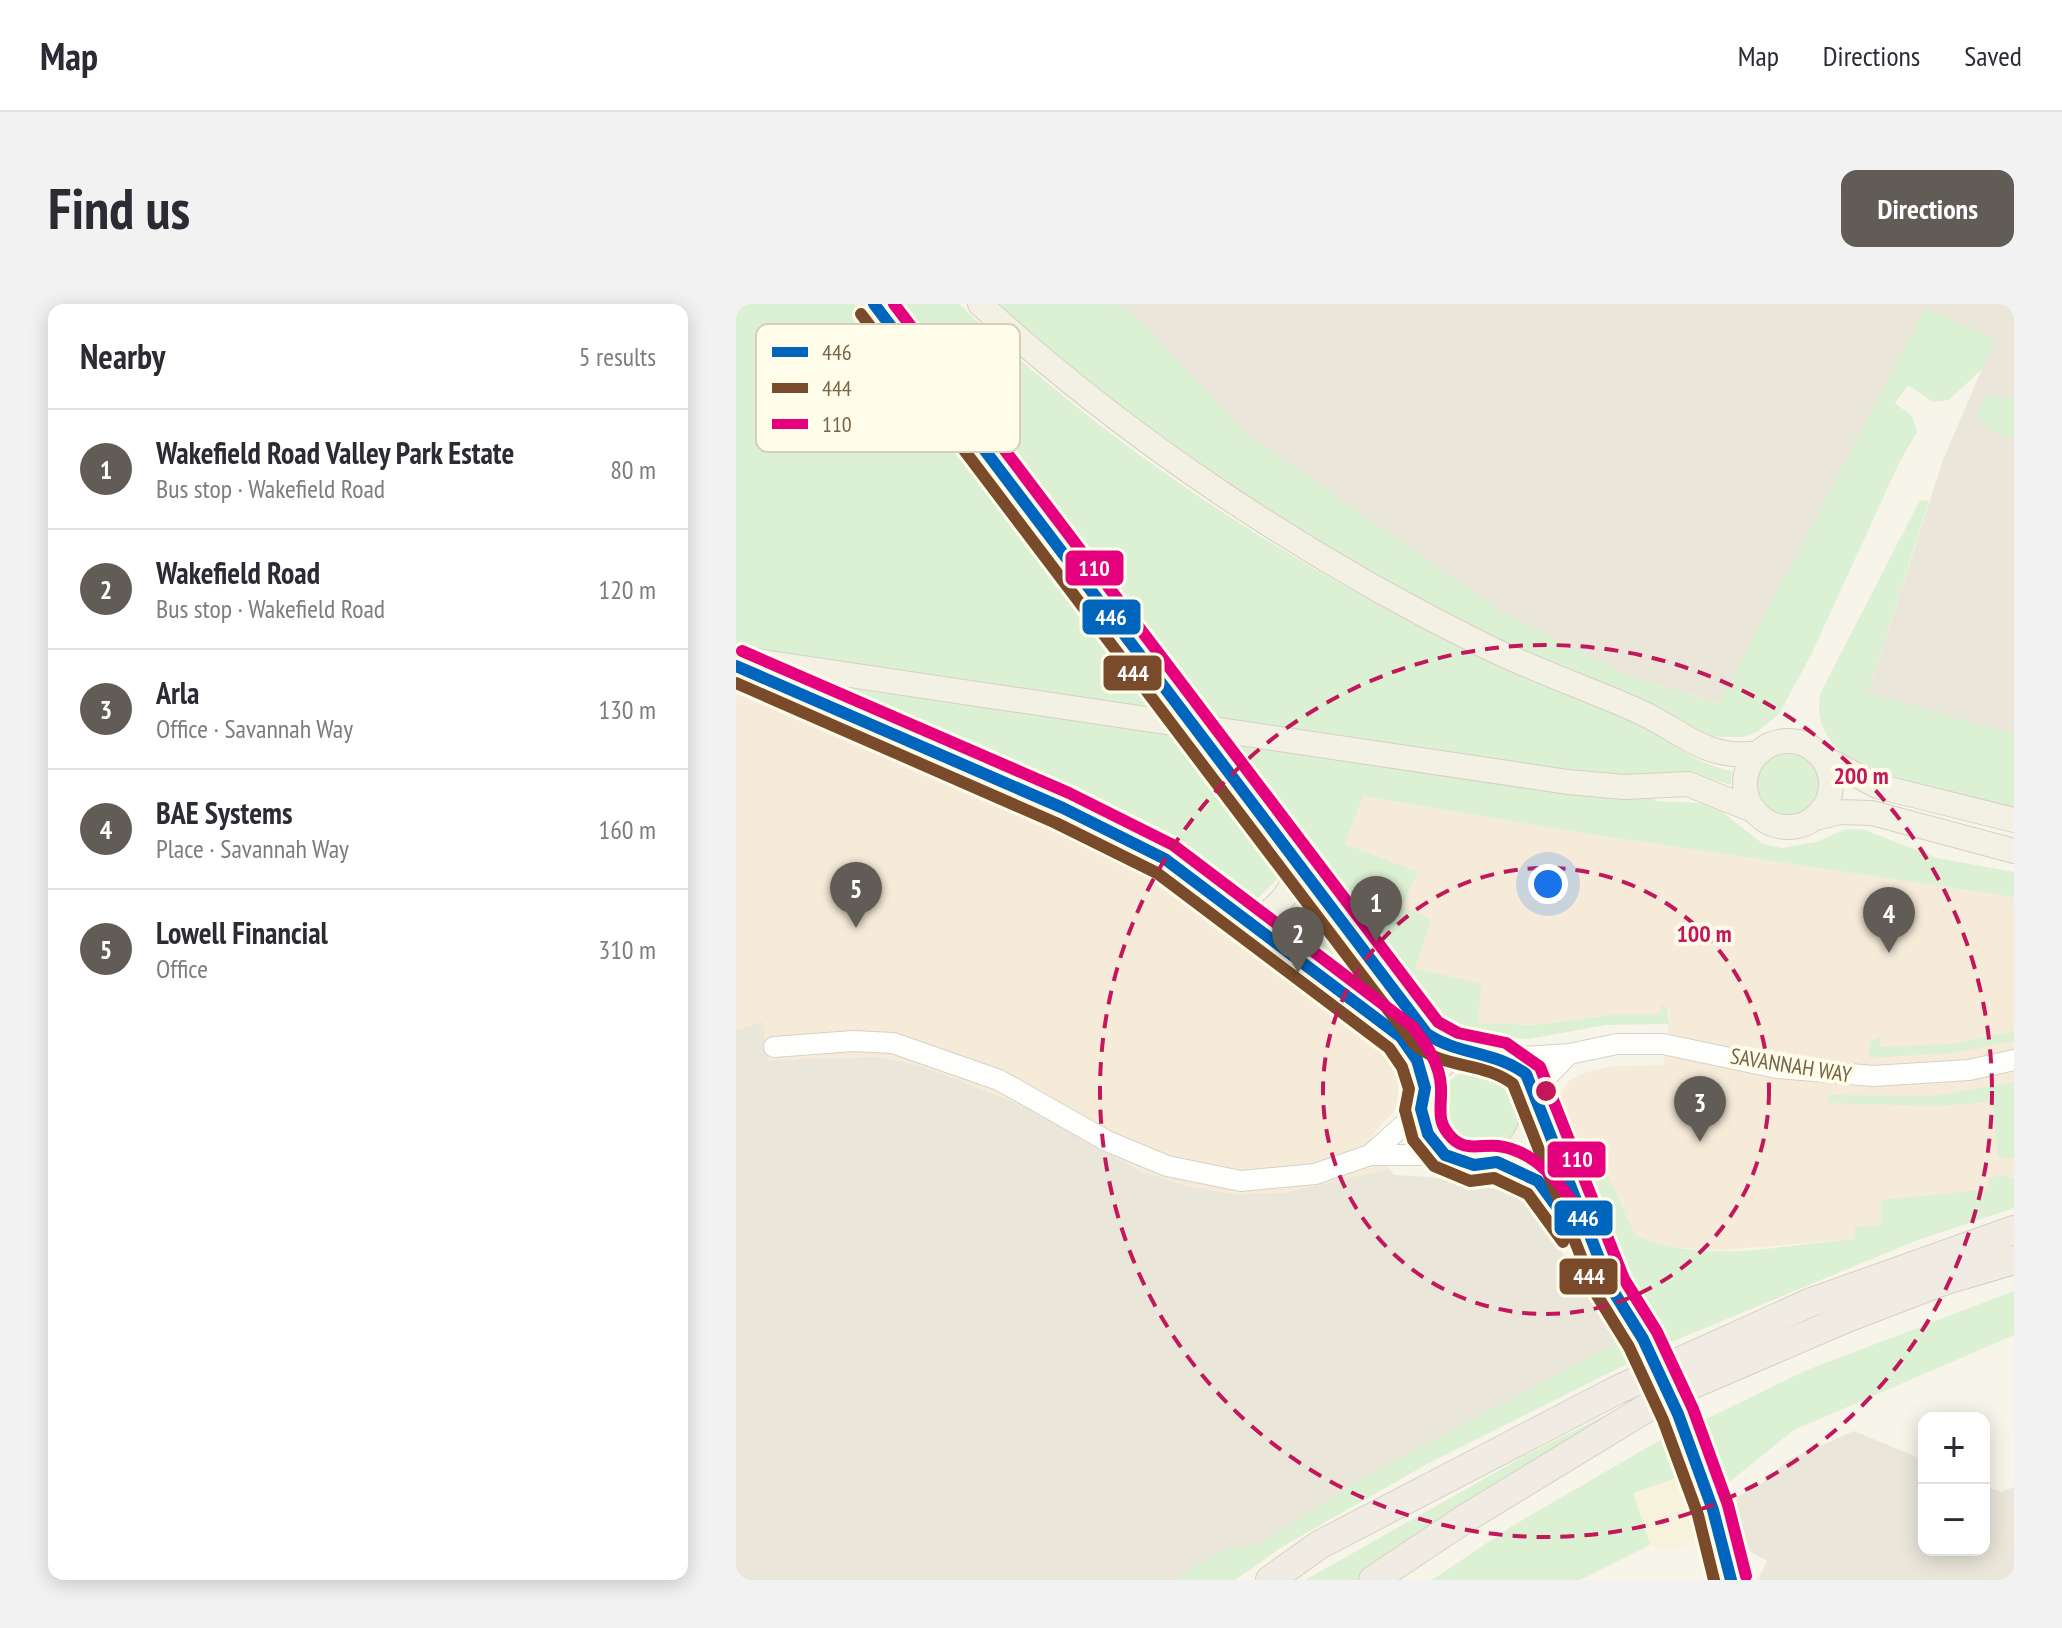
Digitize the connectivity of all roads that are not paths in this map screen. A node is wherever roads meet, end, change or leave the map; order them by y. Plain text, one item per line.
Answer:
1 (874, 304) edge
2 (980, 304) edge
3 (889, 324) edge
4 (1002, 324) edge
5 (1020, 341) edge
6 (987, 452) edge
7 (736, 658) edge
8 (736, 666) edge
9 (1758, 753) junction
10 (1822, 757) junction
11 (1753, 810) junction
12 (1816, 818) junction
13 (2014, 820) edge
14 (2014, 851) edge
15 (1298, 865) junction
16 (1252, 924) junction
17 (774, 1047) dead end
18 (1461, 1053) junction
19 (1569, 1054) junction
20 (1508, 1058) junction
21 (2014, 1060) edge
22 (1534, 1093) junction
23 (1423, 1098) junction
24 (1370, 1155) junction
25 (1445, 1155) junction
26 (1497, 1162) junction
27 (2014, 1230) edge
28 (2014, 1260) edge
29 (1610, 1286) junction
30 (1270, 1580) edge
31 (1373, 1580) edge
32 (1731, 1580) edge

1 - 3 main road, bridge
2 - 4 main road
5 - 9 main road
6 - 15 main road, bridge
7 - 11 main road
8 - 16 main road
9 - 10 main road
9 - 11 main road
10 - 12 main road
10 - 13 main road
11 - 12 main road
12 - 14 main road
15 - 16 main road
15 - 18 main road
16 - 23 main road
17 - 24 street
18 - 20 main road
18 - 23 main road
19 - 20 street, SAVANNAH WAY
19 - 21 street, SAVANNAH WAY
19 - 22 street
20 - 22 main road
22 - 26 main road
22 - 29 main road
23 - 24 street
23 - 25 main road
24 - 25 street
25 - 26 main road
26 - 29 main road
27 - 30 highway
28 - 31 highway
29 - 32 main road, bridge

